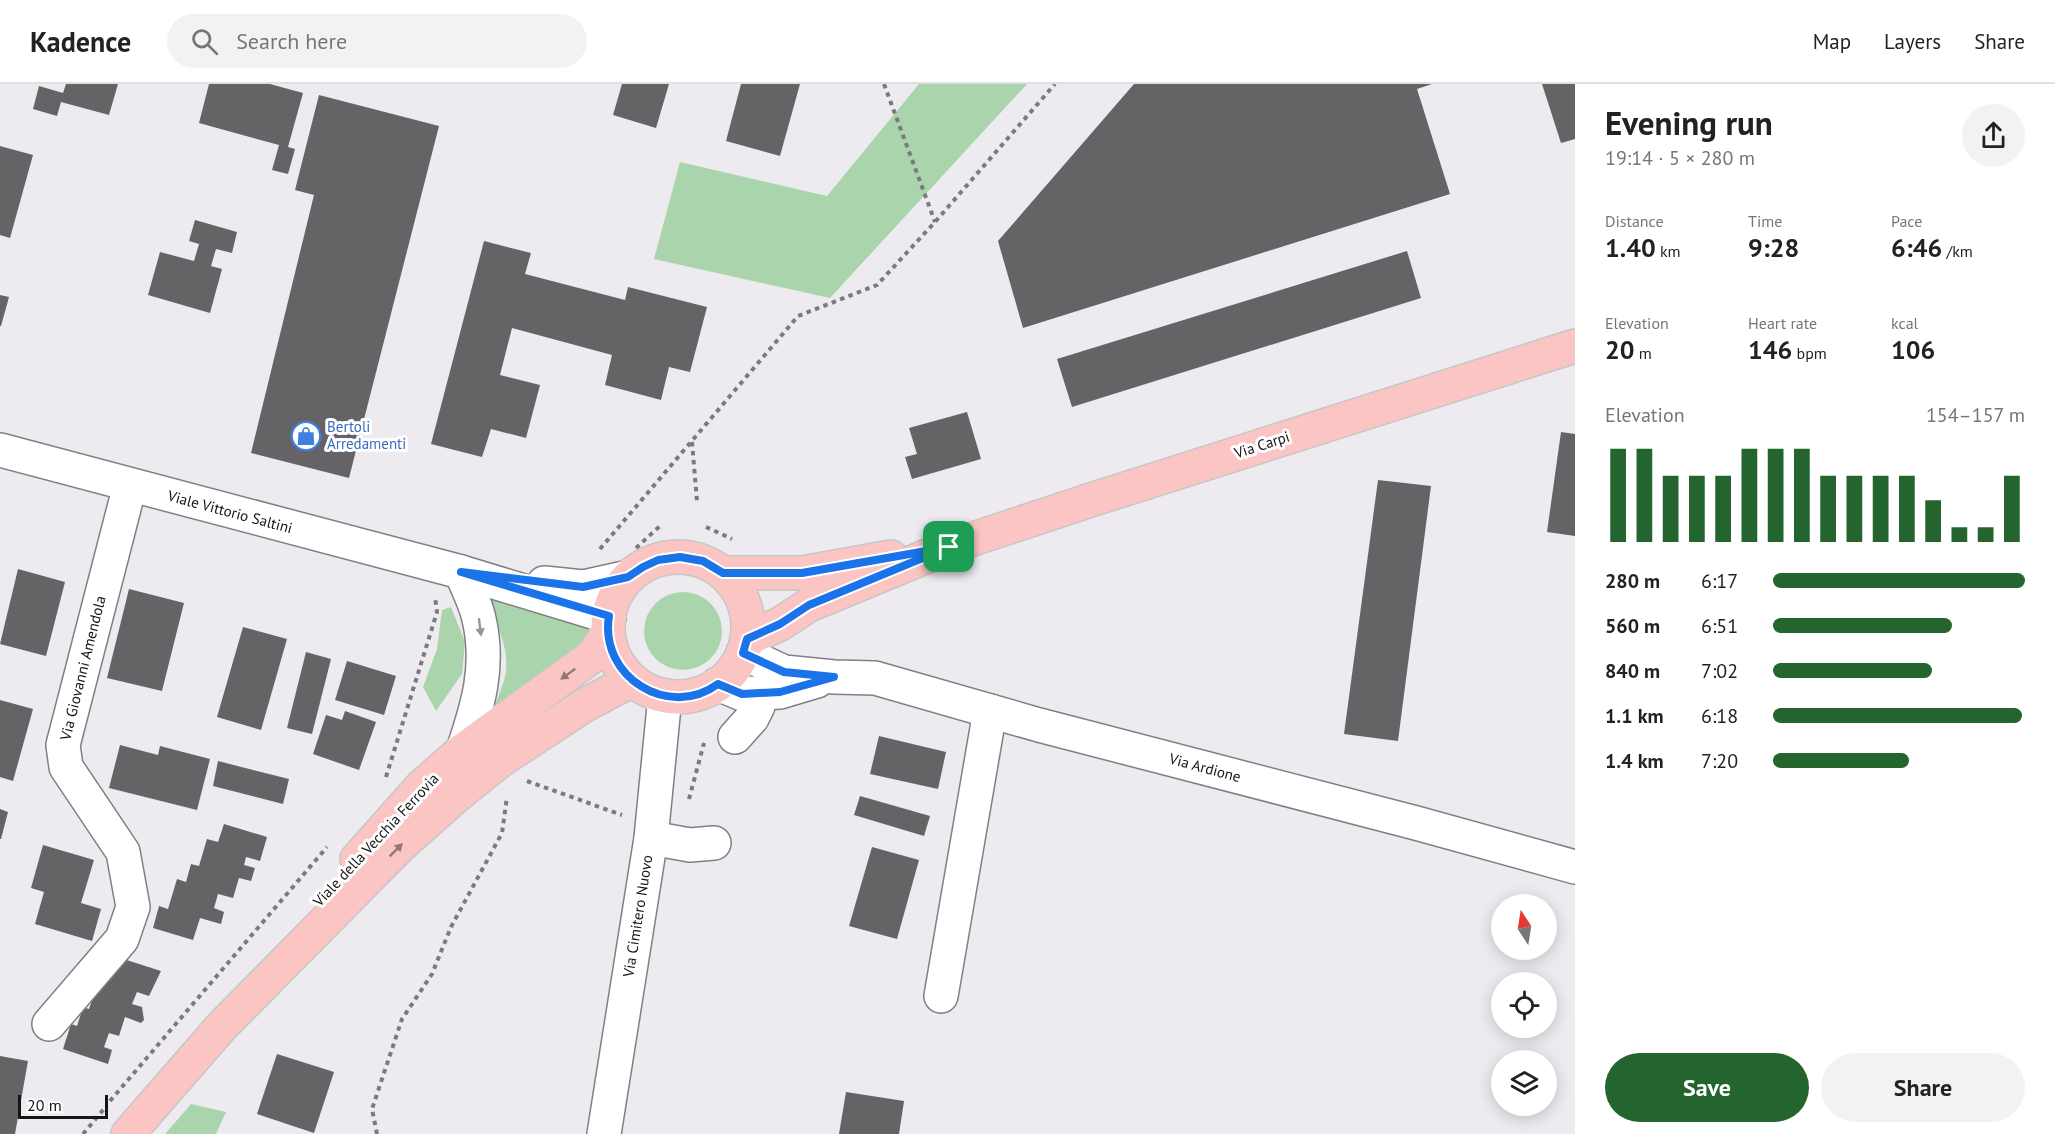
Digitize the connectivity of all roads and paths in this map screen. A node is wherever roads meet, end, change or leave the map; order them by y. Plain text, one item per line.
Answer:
1 (884, 84) edge
2 (1055, 84) edge
3 (935, 222) junction
4 (1575, 346) edge
5 (692, 442) junction
6 (0, 450) edge
7 (130, 485) junction
8 (697, 501) dead end
9 (949, 547) junction
10 (595, 555) dead end
11 (446, 569) junction
12 (723, 573) junction
13 (628, 577) junction
14 (608, 624) junction
15 (745, 646) junction
16 (834, 677) junction
17 (632, 680) junction
18 (718, 684) junction
19 (754, 693) junction
20 (665, 696) junction
21 (990, 711) junction
22 (720, 736) joint
23 (463, 750) junction
24 (385, 778) dead end
25 (521, 779) dead end
26 (508, 787) dead end
27 (688, 802) dead end
28 (652, 832) junction
29 (331, 842) dead end
30 (714, 843) dead end
31 (1575, 867) edge
32 (941, 996) dead end
33 (49, 1024) dead end
34 (222, 1026) junction
35 (83, 1134) edge
36 (128, 1134) edge
37 (376, 1134) edge
38 (604, 1134) edge

1 - 3 path
2 - 3 path
3 - 5 path
4 - 9 main road, Via Carpi
5 - 8 path
5 - 10 path
6 - 7 street, Viale Vittorio Saltini
7 - 11 street, Viale Vittorio Saltini
7 - 33 street, Via Giovanni Amendola
9 - 12 main road, Via Carpi
9 - 15 main road, Via Carpi
11 - 13 street, Viale Vittorio Saltini
11 - 14 street, Viale Vittorio Saltini
11 -> 23 street
11 - 24 path
12 - 13 main road
12 - 15 main road
13 - 14 main road
14 - 17 main road
14 -> 23 main road, Viale della Vecchia Ferrovia
15 - 16 street, Via Ardione
15 - 18 main road
16 - 19 street, Via Ardione
16 - 21 street, Via Ardione
17 - 20 main road
34 -> 17 main road, Viale della Vecchia Ferrovia
18 - 19 street, Via Ardione
18 - 20 main road
19 - 22 street
20 - 28 street, Via Cimitero Nuovo
21 - 31 street, Via Ardione
21 - 32 street
22 - 27 path
23 - 34 main road, Viale della Vecchia Ferrovia
25 - 28 path
26 - 37 path
28 - 30 street
28 - 38 street, Via Cimitero Nuovo
29 - 35 path
34 - 36 main road, Viale della Vecchia Ferrovia

